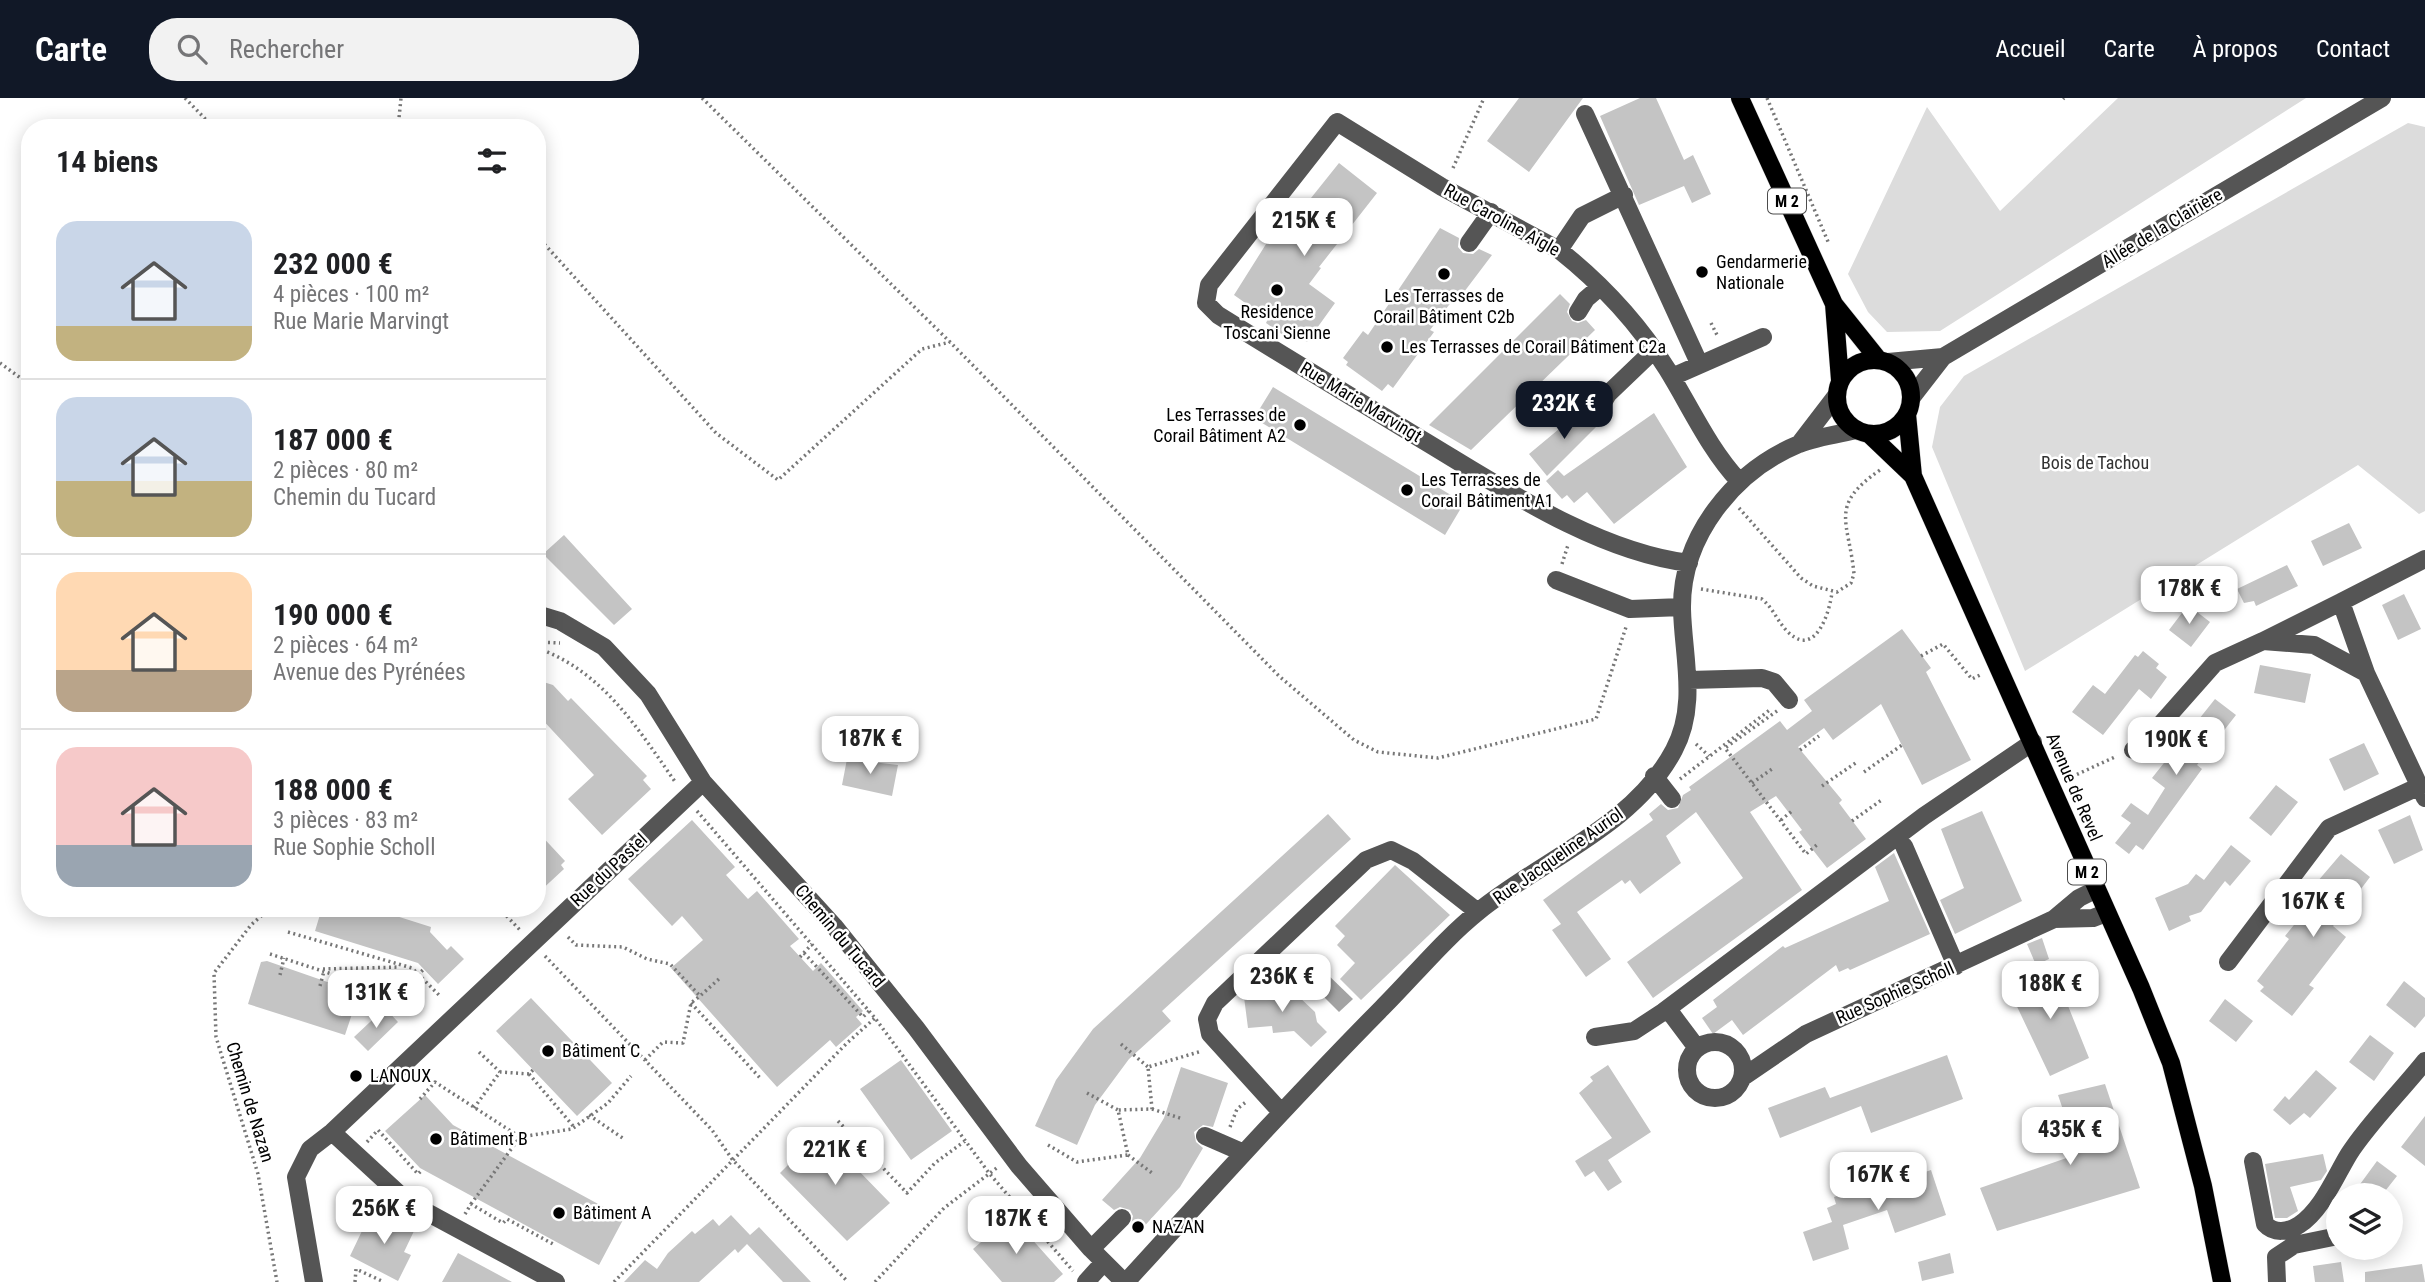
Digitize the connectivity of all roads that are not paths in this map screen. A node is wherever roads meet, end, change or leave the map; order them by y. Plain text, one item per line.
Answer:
1 (1740, 98) edge
2 (2382, 98) edge
3 (1586, 114) dead end
4 (1337, 122) joint
5 (1624, 195) junction
6 (1491, 212) junction
7 (1469, 243) dead end
8 (1559, 250) junction
9 (1600, 287) junction
10 (1834, 304) junction
11 (1578, 312) dead end
12 (1763, 337) dead end
13 (1654, 350) junction
14 (1943, 357) junction
15 (1883, 361) junction
16 (1699, 363) junction
17 (1672, 377) junction
18 (1838, 388) junction
19 (1910, 406) junction
20 (1598, 411) dead end
21 (1863, 432) junction
22 (1800, 443) junction
23 (1913, 476) junction
24 (1739, 481) junction
25 (2425, 559) edge
26 (1689, 563) junction
27 (1556, 580) road end
28 (2341, 602) junction
29 (1682, 607) junction
30 (546, 617) edge
31 (2263, 641) junction
32 (2366, 673) junction
33 (1689, 680) junction
34 (1785, 702) road end
35 (2033, 742) junction
36 (2133, 750) road end
37 (1654, 776) junction
38 (703, 782) junction
39 (2422, 792) edge
40 (1669, 795) road end
41 (1904, 846) dead end
42 (2095, 890) junction
43 (1478, 912) junction
44 (2106, 913) junction
45 (2054, 919) junction
46 (2228, 962) dead end
47 (1956, 966) junction
48 (1673, 1016) dead end
49 (1595, 1037) dead end
50 (1697, 1048) junction
51 (2425, 1061) edge
52 (1743, 1077) junction
53 (1281, 1112) junction
54 (332, 1132) junction
55 (1205, 1136) dead end
56 (1244, 1153) junction
57 (2253, 1161) dead end
58 (1122, 1218) dead end
59 (2326, 1238) edge
60 (1098, 1255) junction
61 (1080, 1277) edge
62 (314, 1282) edge
63 (556, 1282) edge
64 (1125, 1282) edge
65 (2222, 1282) edge
66 (2277, 1282) edge

1 - 10 main road, M 2
2 - 14 street, Allée de la Clairière
3 - 5 street
4 - 6 street, Rue Caroline Aigle
4 - 26 street, Rue Marie Marvingt
5 - 8 street
5 - 16 street
6 - 7 street
6 - 8 street, Rue Caroline Aigle
8 - 9 street, Rue Caroline Aigle
9 - 11 street
9 - 13 street, Rue Caroline Aigle
10 - 15 main road, M 2
10 - 18 main road, M 2
12 - 16 street
13 - 17 street, Rue Caroline Aigle
13 - 20 street
14 - 15 street, Allée de la Clairière
14 - 19 street, Allée de la Clairière
15 - 18 main road
15 - 19 main road
16 - 17 street
17 - 24 street, Rue Caroline Aigle
18 - 21 main road
18 - 22 street, Rue Jacqueline Auriol
19 - 21 main road
19 - 23 main road, Avenue de Revel / M 2
21 - 22 street, Rue Jacqueline Auriol
21 - 23 main road, Avenue de Revel / M 2
22 - 24 street, Rue Jacqueline Auriol
23 - 35 main road, Avenue de Revel / M 2
24 - 26 street, Rue Jacqueline Auriol
25 - 28 street
26 - 29 street, Rue Jacqueline Auriol
27 - 29 street
28 - 31 street
28 - 32 street
29 - 33 street, Rue Jacqueline Auriol
30 - 38 street, Chemin du Tucard
31 - 32 street
31 - 36 street
32 - 39 street
33 - 34 street
33 - 37 street, Rue Jacqueline Auriol
35 - 42 main road, Avenue de Revel / M 2
35 - 49 street
37 - 40 street
37 - 43 street, Rue Jacqueline Auriol
38 - 54 street, Rue du Pastel
38 - 60 street, Chemin du Tucard
39 - 46 street
41 - 47 street
42 - 44 main road, Avenue de Revel / M 2
42 - 45 street, Rue Sophie Scholl
43 - 53 street, Rue Jacqueline Auriol
43 - 53 street, Rue Jacqueline Auriol
44 - 45 street, Rue Sophie Scholl
44 - 65 main road, Avenue de Revel / M 2
45 - 47 street, Rue Sophie Scholl
47 - 52 street, Rue Sophie Scholl
48 - 50 street
50 - 52 street
50 - 52 street, Rue Sophie Scholl
51 - 57 street
53 - 56 street, Rue Jacqueline Auriol
54 - 62 street, Rue du Pastel
54 - 63 street
55 - 56 street
56 - 64 street, Rue Jacqueline Auriol
58 - 60 street
59 - 66 street
60 - 61 street
60 - 64 street, Chemin du Tucard

